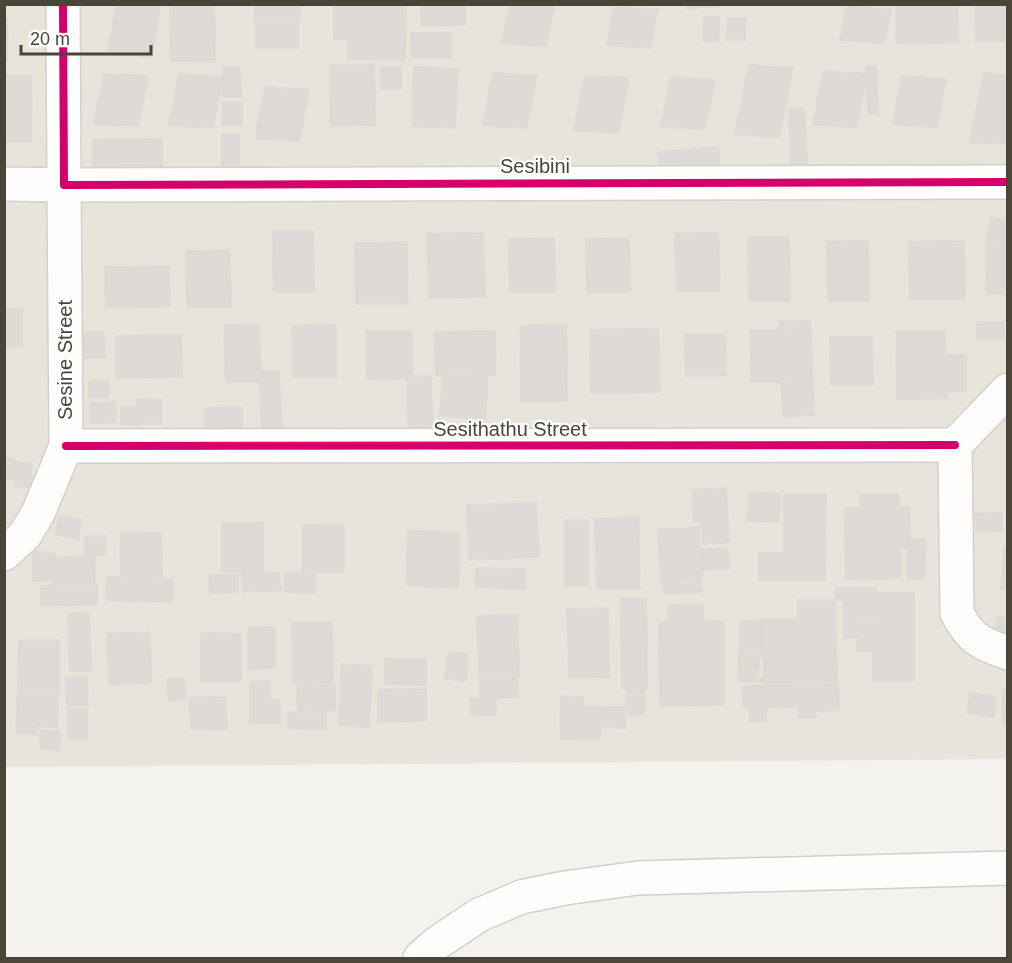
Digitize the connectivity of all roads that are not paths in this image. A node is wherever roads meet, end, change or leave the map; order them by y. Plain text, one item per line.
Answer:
1 (63, 4) edge
2 (1008, 182) edge
3 (4, 184) edge
4 (64, 185) junction
5 (1008, 390) edge
6 (955, 445) junction
7 (66, 446) junction
8 (4, 554) edge
9 (1008, 653) edge
10 (1008, 868) edge
11 (420, 958) edge

1 - 4 street, Sesine Street
2 - 4 street, Sesibini
3 - 4 street
4 - 7 street, Sesine Street
5 - 6 street
6 - 7 street, Sesithathu Street
6 - 9 street
7 - 8 street, Sesine Street
10 - 11 street

